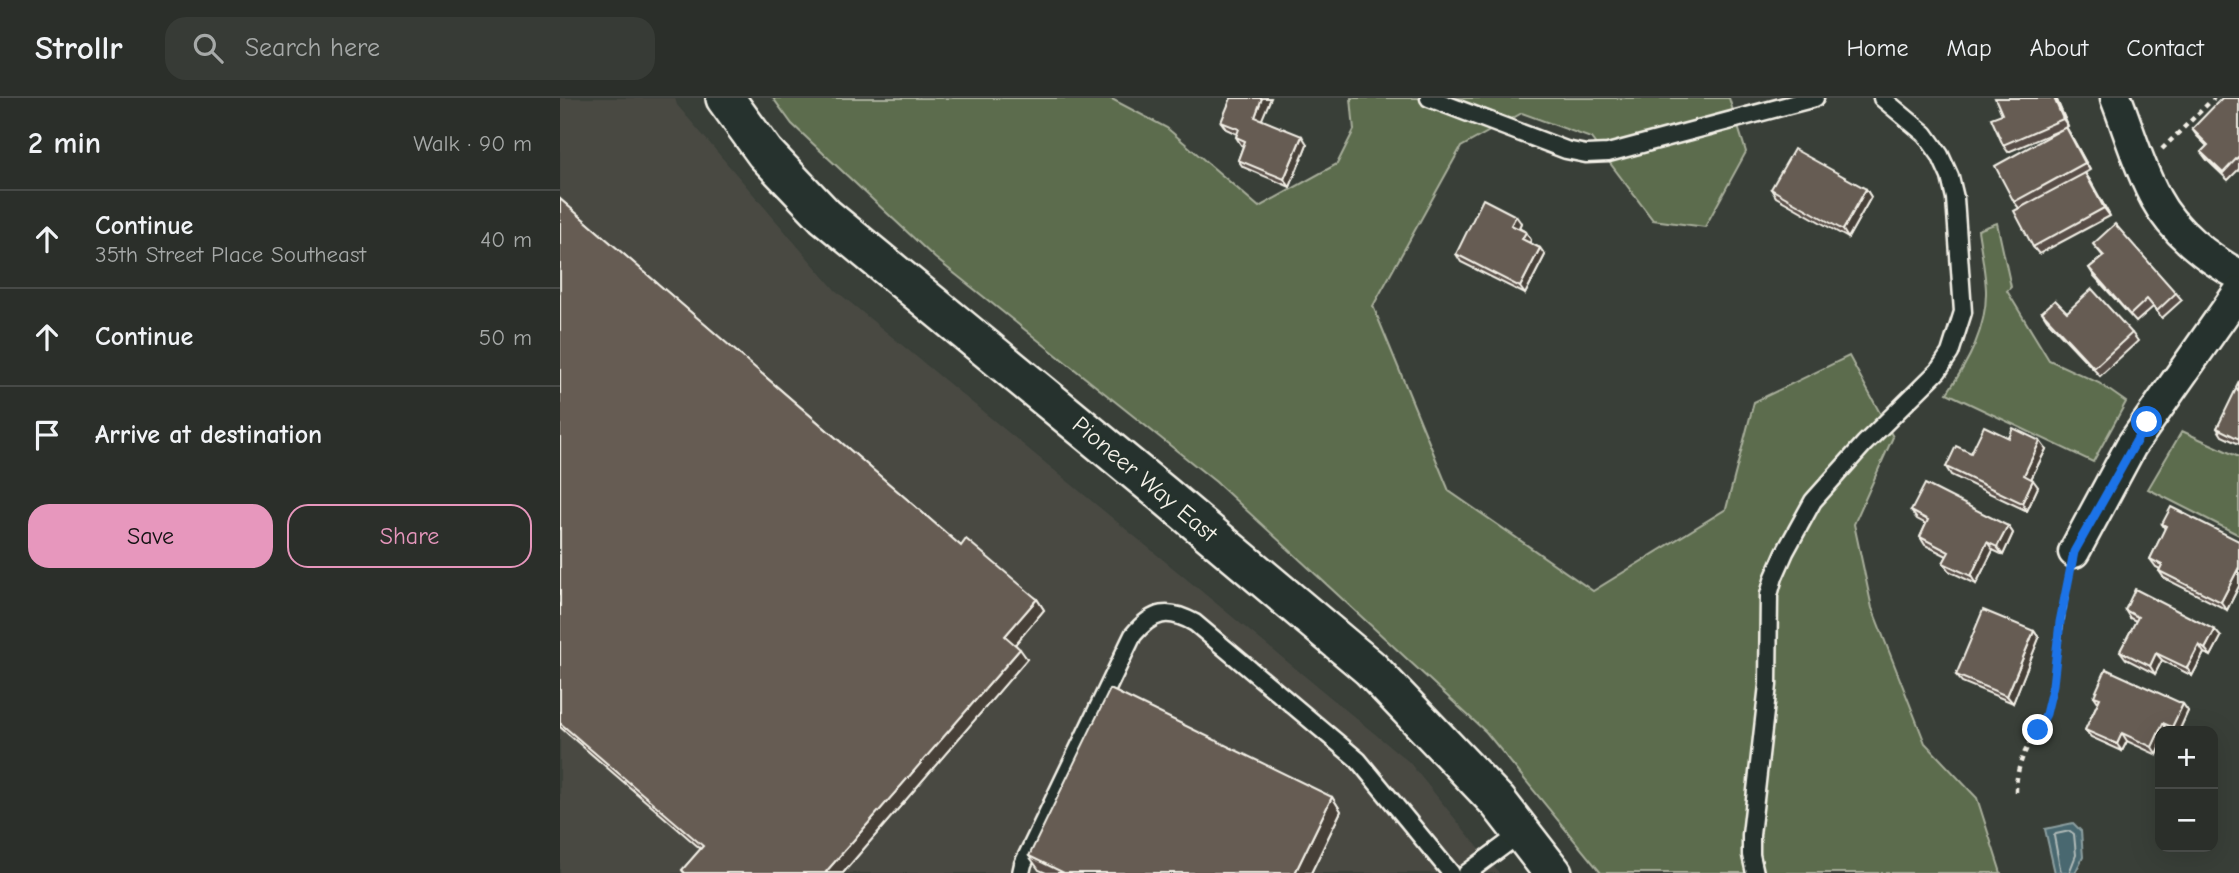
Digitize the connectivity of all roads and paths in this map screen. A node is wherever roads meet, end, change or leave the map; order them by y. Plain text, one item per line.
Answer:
1 (725, 98) edge
2 (1429, 98) edge
3 (1815, 98) edge
4 (1882, 98) edge
5 (2116, 98) edge
6 (2214, 98) edge
7 (2143, 167) junction
8 (2239, 275) edge
9 (2239, 292) edge
10 (2074, 552) joint
11 (2016, 792) dead end
12 (1521, 832) junction
13 (1021, 873) edge
14 (1451, 873) edge
15 (1467, 873) edge
16 (1553, 873) edge
17 (1755, 873) edge

1 - 12 street, Pioneer Way East
2 - 3 lane
4 - 17 lane
5 - 7 street
6 - 7 path
7 - 8 street
9 - 10 street
10 - 11 path
12 - 15 lane
12 - 16 street, Pioneer Way East
13 - 14 lane

